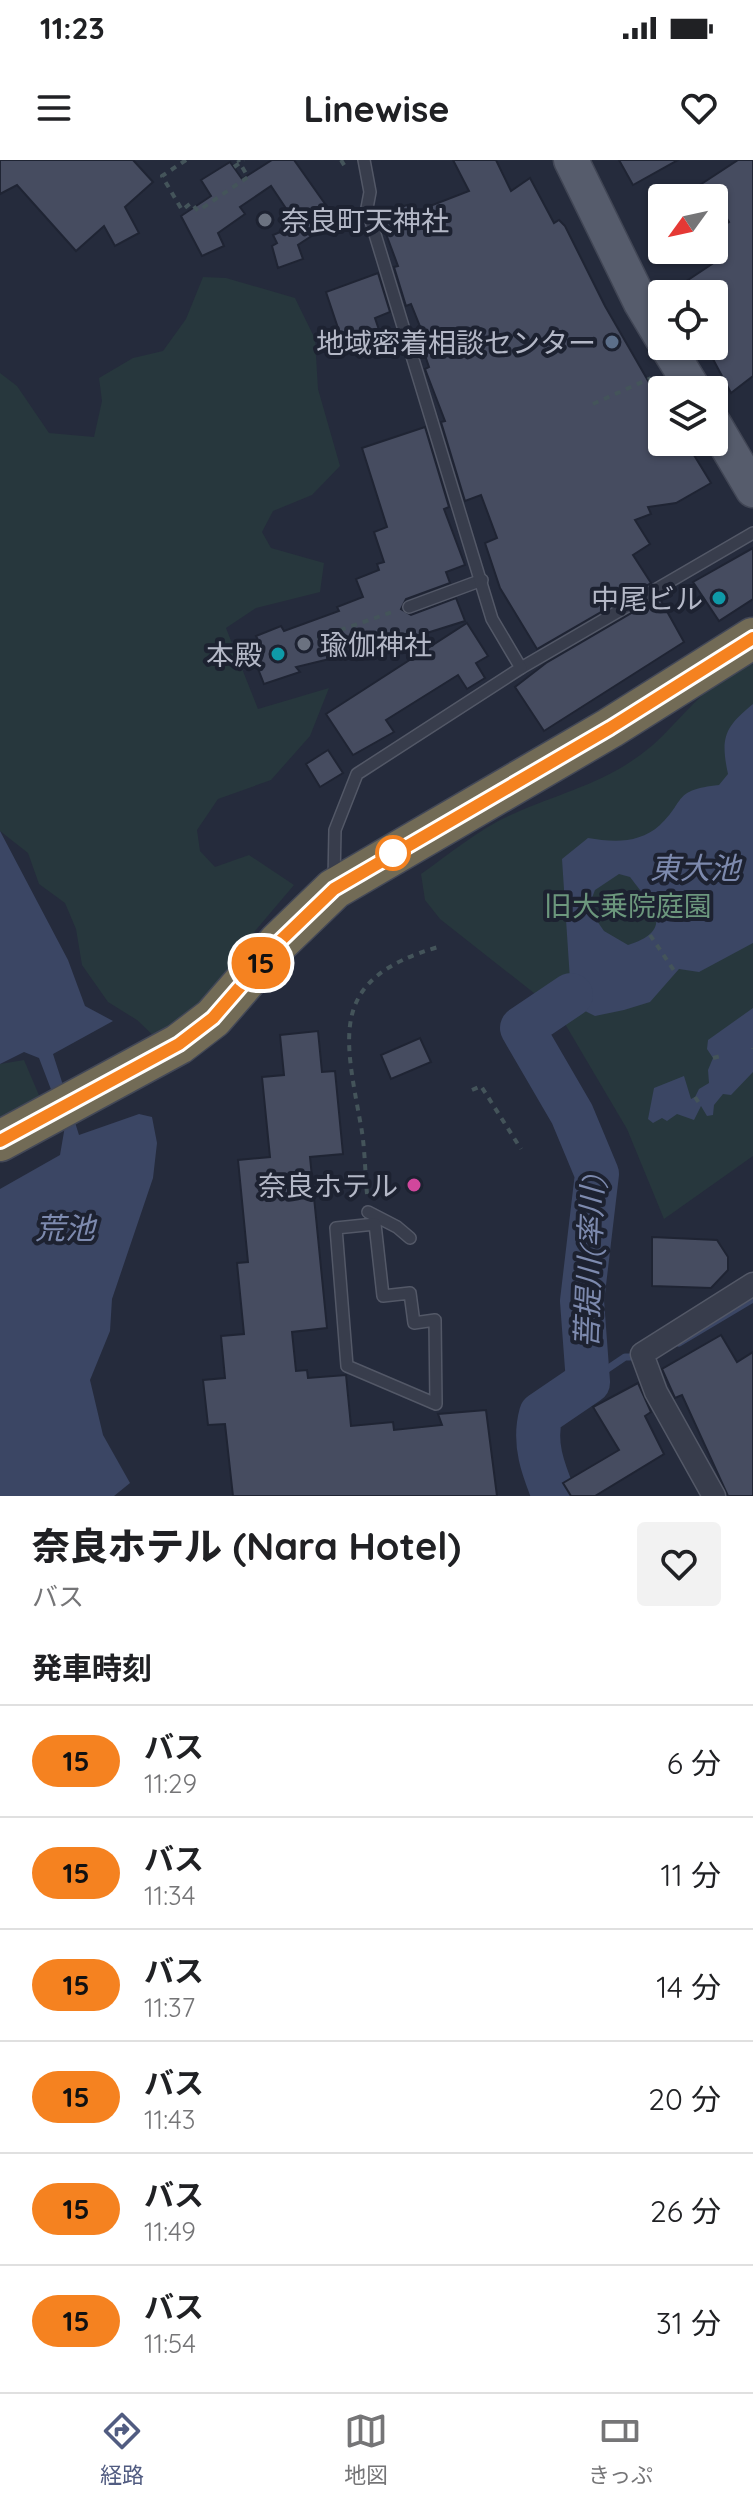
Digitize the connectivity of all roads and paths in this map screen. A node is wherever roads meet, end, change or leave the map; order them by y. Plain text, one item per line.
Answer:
1 (186, 160) edge
2 (364, 160) edge
3 (571, 160) edge
4 (241, 161) edge
5 (234, 167) dead end
6 (648, 315) edge
7 (675, 360) edge
8 (593, 404) dead end
9 (728, 448) edge
10 (753, 490) edge
11 (753, 533) edge
12 (482, 580) junction
13 (409, 607) joint
14 (753, 638) edge
15 (306, 642) dead end
16 (521, 668) junction
17 (334, 889) junction
18 (650, 935) dead end
19 (438, 947) dead end
20 (675, 972) dead end
21 (721, 1056) dead end
22 (713, 1058) dead end
23 (472, 1090) dead end
24 (695, 1097) dead end
25 (701, 1106) dead end
26 (0, 1141) edge
27 (521, 1149) dead end
28 (368, 1212) joint
29 (410, 1238) dead end
30 (753, 1284) edge
31 (383, 1296) joint
32 (714, 1496) edge

1 - 4 path
2 - 12 lane
3 - 6 main road
4 - 5 path
7 - 8 path
9 - 10 main road
11 - 16 lane
12 - 13 lane
12 - 16 lane
13 - 15 path
14 - 17 highway
16 - 17 lane
17 - 26 highway
18 - 20 path
19 - 28 path
21 - 22 path
23 - 27 path
24 - 25 path
28 - 29 lane
30 - 32 street
31 - 31 lane

